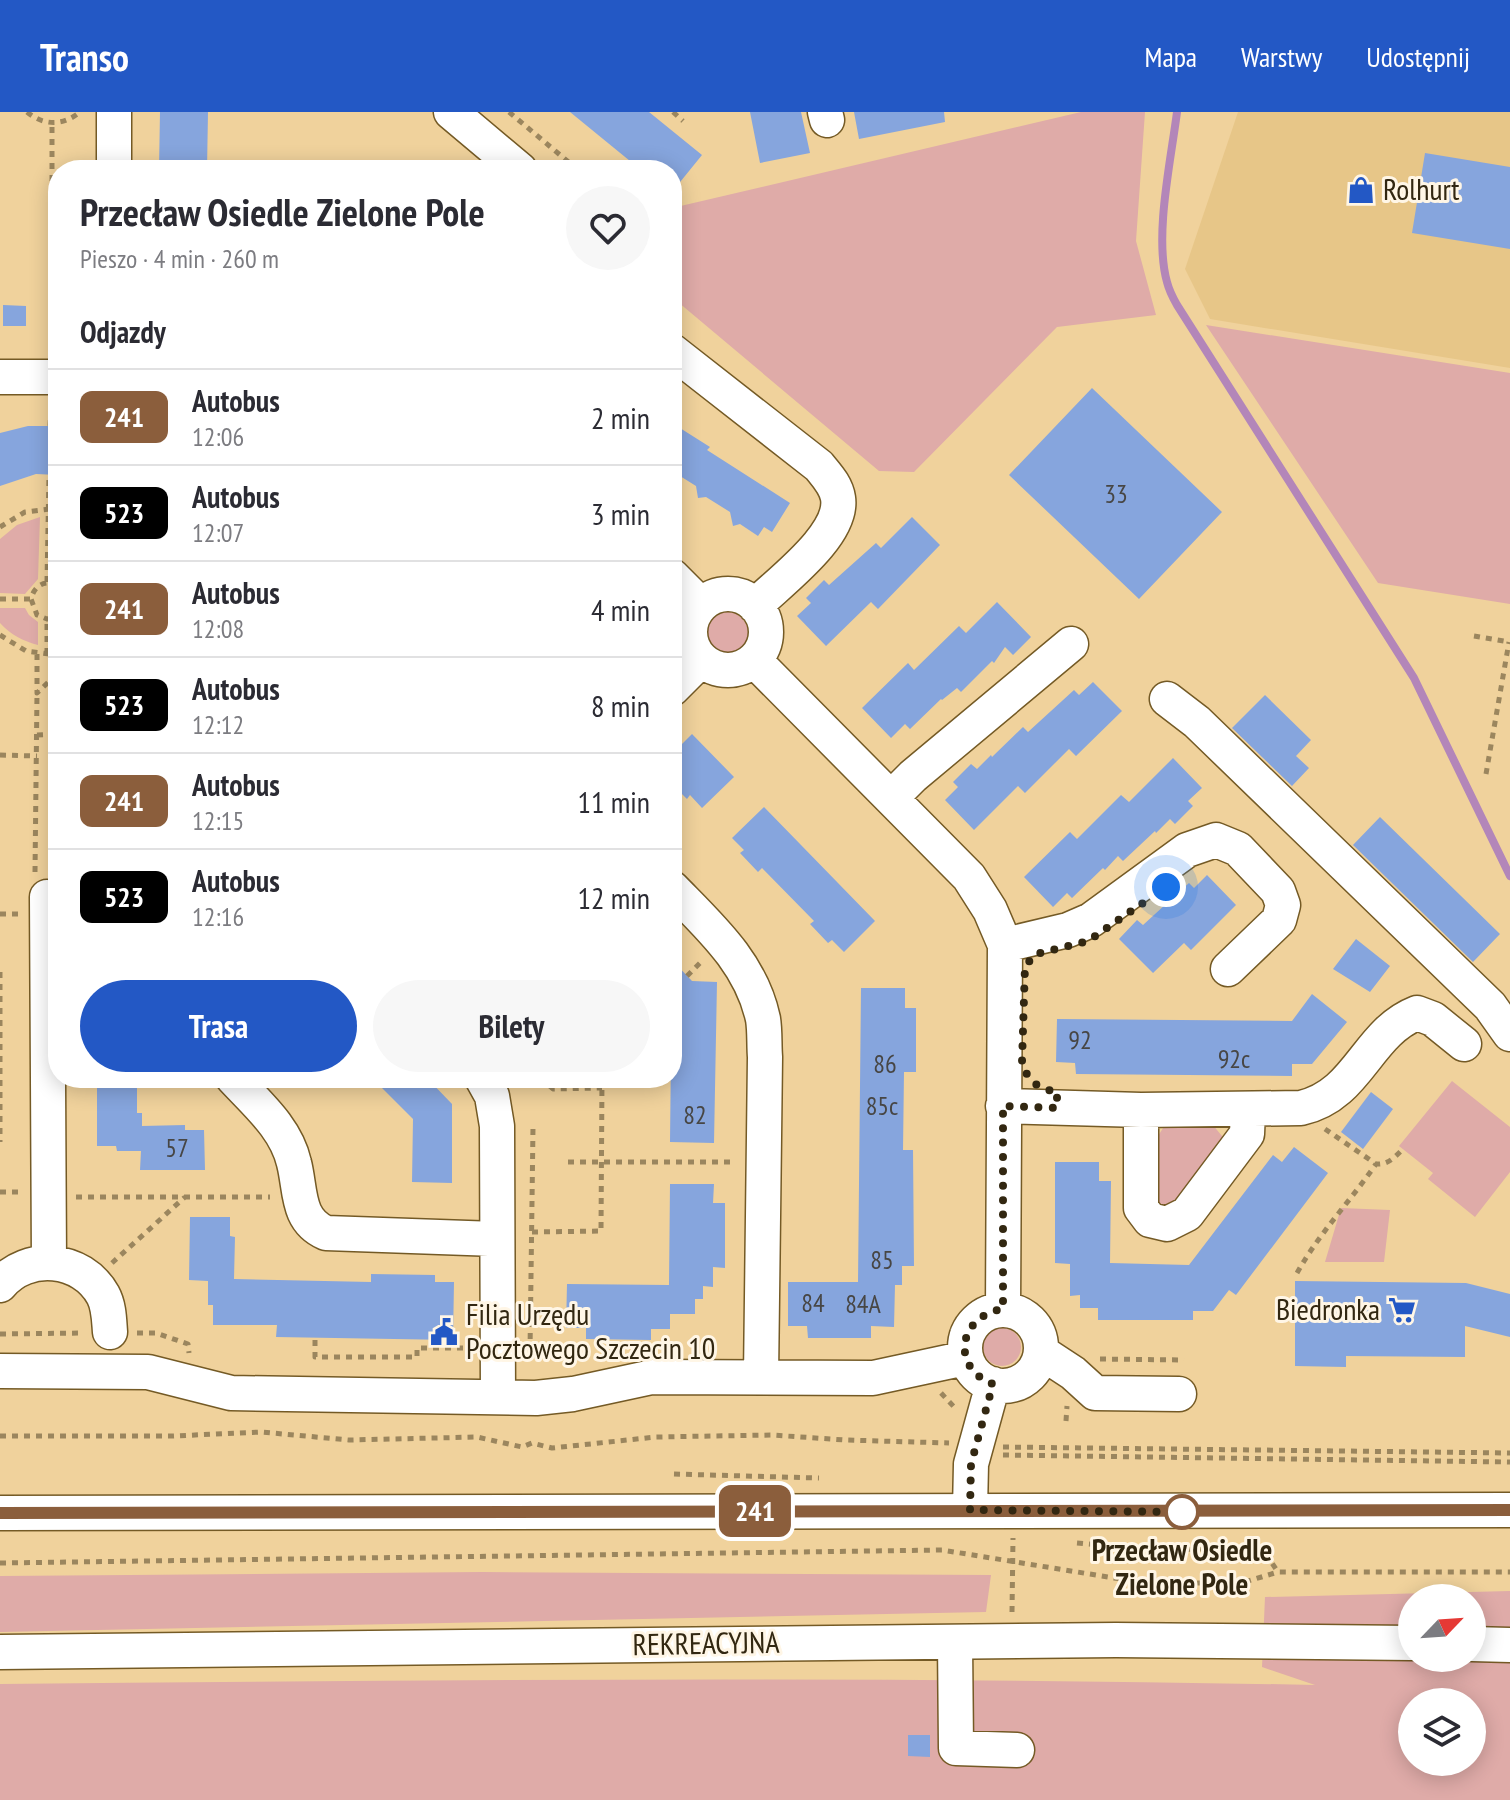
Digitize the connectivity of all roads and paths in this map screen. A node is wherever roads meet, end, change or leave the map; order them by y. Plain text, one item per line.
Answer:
1 (27, 112) edge
2 (80, 112) edge
3 (114, 112) edge
4 (451, 112) edge
5 (509, 112) edge
6 (673, 112) edge
7 (683, 121) dead end
8 (52, 123) junction
9 (52, 160) edge
10 (114, 160) edge
11 (508, 160) edge
12 (566, 160) edge
13 (682, 359) edge
14 (0, 377) edge
15 (48, 377) edge
16 (48, 507) edge
17 (0, 527) edge
18 (48, 544) edge
19 (47, 582) joint
20 (682, 586) edge
21 (0, 599) edge
22 (31, 599) junction
23 (701, 605) junction
24 (755, 606) junction
25 (47, 619) joint
26 (0, 635) edge
27 (1474, 636) dead end
28 (1509, 642) edge
29 (1071, 644) dead end
30 (37, 654) junction
31 (47, 655) joint
32 (701, 660) junction
33 (754, 660) junction
34 (682, 679) edge
35 (48, 683) edge
36 (37, 693) junction
37 (1167, 699) dead end
38 (48, 734) edge
39 (37, 735) junction
40 (0, 755) edge
41 (37, 756) junction
42 (1486, 774) dead end
43 (891, 798) junction
44 (41, 889) joint
45 (682, 898) edge
46 (1005, 945) junction
47 (1228, 969) dead end
48 (0, 972) edge
49 (1510, 1034) edge
50 (1464, 1044) dead end
51 (242, 1088) edge
52 (488, 1088) edge
53 (552, 1088) edge
54 (602, 1088) joint
55 (1003, 1106) junction
56 (1312, 1106) junction
57 (1141, 1110) junction
58 (1248, 1110) junction
59 (0, 1142) edge
60 (1403, 1149) dead end
61 (568, 1162) dead end
62 (602, 1162) junction
63 (764, 1162) junction
64 (1376, 1164) junction
65 (0, 1192) edge
66 (49, 1193) junction
67 (186, 1197) junction
68 (300, 1197) junction
69 (532, 1232) dead end
70 (496, 1239) junction
71 (49, 1262) junction
72 (1297, 1273) dead end
73 (92, 1281) junction
74 (0, 1285) edge
75 (1003, 1309) junction
76 (110, 1332) dead end
77 (531, 1351) dead end
78 (599, 1358) dead end
79 (966, 1358) junction
80 (1045, 1366) junction
81 (0, 1371) edge
82 (761, 1377) junction
83 (1002, 1394) junction
84 (1068, 1394) dead end
85 (1179, 1394) dead end
86 (498, 1396) junction
87 (1066, 1421) dead end
88 (0, 1436) edge
89 (975, 1447) junction
90 (1510, 1453) edge
91 (1510, 1462) edge
92 (674, 1474) dead end
93 (827, 1479) dead end
94 (970, 1510) junction
95 (1510, 1510) edge
96 (0, 1513) edge
97 (1026, 1539) dead end
98 (1069, 1543) dead end
99 (0, 1563) edge
100 (1013, 1563) junction
101 (1278, 1572) junction
102 (1510, 1572) edge
103 (1012, 1641) junction
104 (955, 1642) junction
105 (1398, 1643) edge
106 (1486, 1644) edge
107 (1510, 1645) edge
108 (0, 1652) edge
109 (1017, 1750) dead end

1 - 8 path
2 - 8 path
3 - 10 street
4 - 11 street
5 - 12 path
6 - 7 path
8 - 9 path
13 - 24 street
14 - 15 street
16 - 17 path
18 - 19 path
19 - 22 path
20 - 23 street
21 - 22 path
22 - 25 path
23 - 24 street
23 - 32 street
24 - 33 street
25 - 31 path
26 - 30 path
27 - 28 path
28 - 42 path
29 - 43 street
30 - 31 path
30 - 36 path
32 - 33 street
32 - 34 street
33 - 43 street
35 - 36 path
36 - 39 path
37 - 49 street
38 - 39 path
39 - 41 path
40 - 41 path
41 - 44 path
43 - 46 street
44 - 66 street
45 - 63 street
46 - 47 street
46 - 55 street
48 - 59 path
50 - 56 street
51 - 68 street
52 - 70 street
53 - 54 path
54 - 62 path
55 - 57 street
55 - 75 street
56 - 58 street
56 - 64 path
57 - 58 street
57 - 58 street
60 - 64 path
61 - 62 path
62 - 63 path
62 - 69 path
63 - 82 street
64 - 72 path
65 - 66 path
66 - 67 path
66 - 71 street
67 - 68 path
67 - 73 path
68 - 70 street
70 - 86 street
71 - 73 street
71 - 74 street
73 - 76 street
75 - 79 street
75 - 80 street
77 - 78 path
79 - 82 street
79 - 83 street
80 - 83 street
80 - 83 path
80 - 85 street
81 - 86 street
82 - 86 street
83 - 89 street
84 - 87 path
88 - 89 path
89 - 90 path
89 - 91 path
89 - 94 street
92 - 93 path
94 - 95 street
94 - 96 street
97 - 100 path
98 - 101 path
99 - 100 path
100 - 101 path
100 - 103 path
101 - 102 path
103 - 104 street, REKREACYJNA
103 - 105 street, REKREACYJNA
104 - 108 street, REKREACYJNA
104 - 109 street
106 - 107 street

